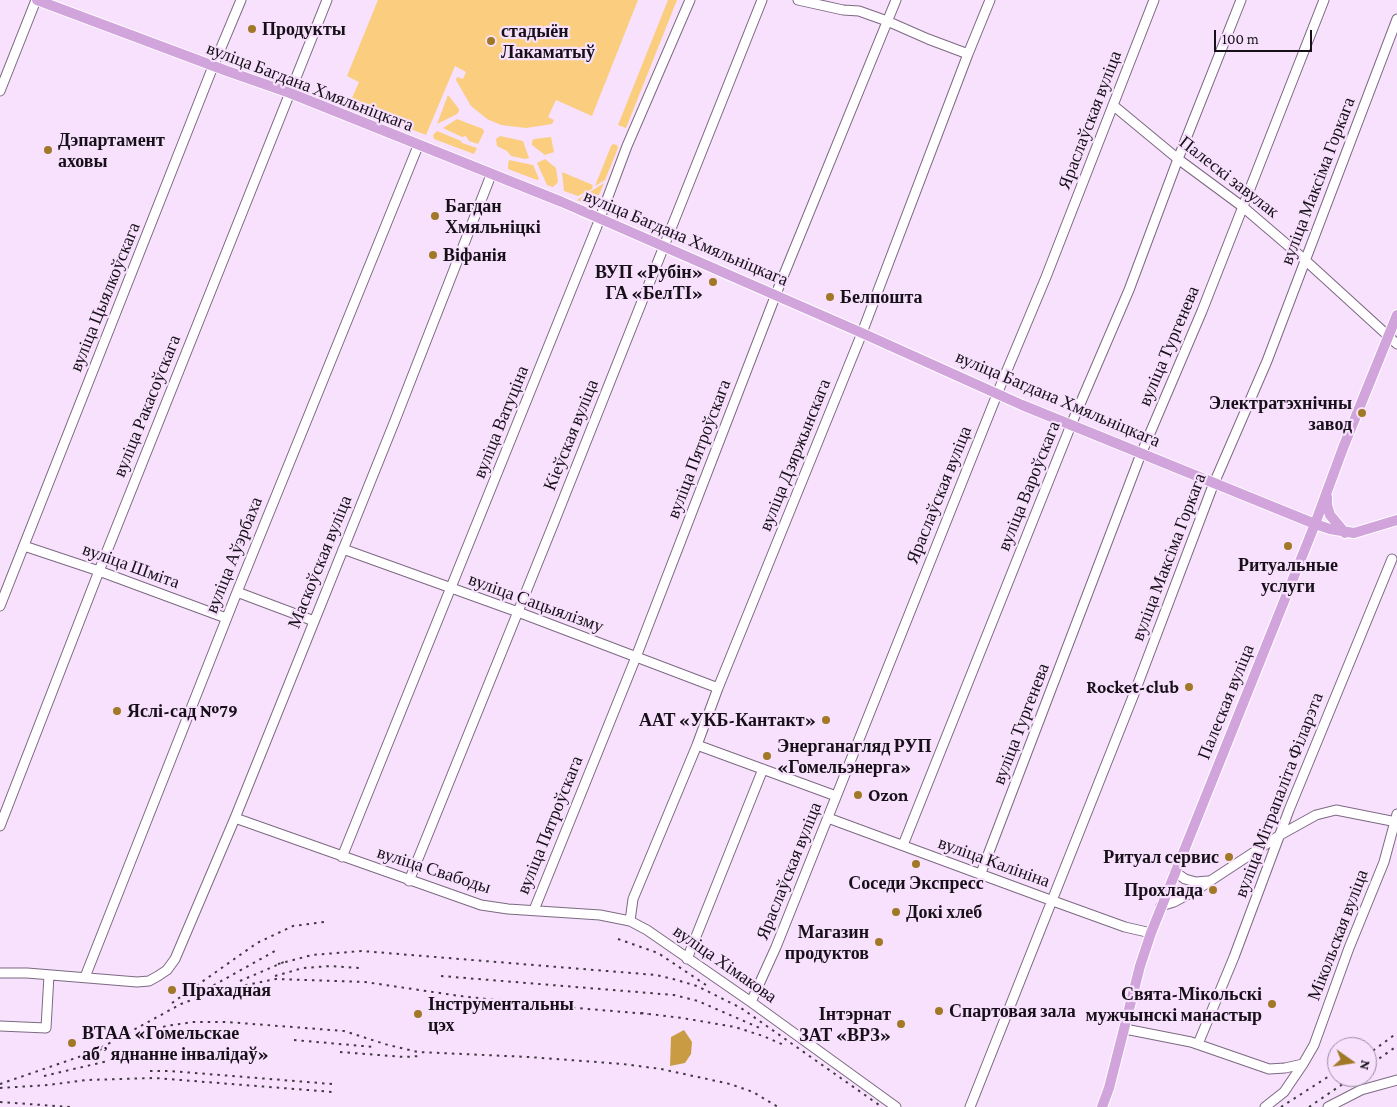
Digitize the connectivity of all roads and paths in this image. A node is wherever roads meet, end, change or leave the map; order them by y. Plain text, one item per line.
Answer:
1 (37, 0) edge
2 (241, 0) edge
3 (327, 0) edge
4 (690, 0) edge
5 (762, 0) edge
6 (798, 0) edge
7 (896, 0) edge
8 (990, 0) edge
9 (1154, 0) edge
10 (1241, 0) edge
11 (1324, 0) edge
12 (1397, 19) edge
13 (887, 21) junction
14 (968, 54) junction
15 (214, 66) junction
16 (0, 91) edge
17 (290, 93) junction
18 (1114, 106) junction
19 (418, 146) junction
20 (1178, 159) junction
21 (491, 175) junction
22 (1243, 207) junction
23 (600, 218) junction
24 (664, 246) junction
25 (1306, 260) junction
26 (776, 295) junction
27 (1397, 315) edge
28 (862, 333) junction
29 (1388, 336) junction
30 (1397, 344) edge
31 (998, 394) junction
32 (1072, 425) junction
33 (1142, 454) junction
34 (1215, 482) junction
35 (1327, 492) junction
36 (1397, 520) edge
37 (1316, 524) junction
38 (1345, 533) junction
39 (24, 546) junction
40 (343, 549) junction
41 (1392, 559) dead end
42 (99, 571) junction
43 (4, 581) edge
44 (451, 588) junction
45 (237, 592) junction
46 (0, 606) edge
47 (518, 612) junction
48 (226, 618) junction
49 (314, 621) junction
50 (636, 657) junction
51 (718, 688) junction
52 (697, 745) junction
53 (763, 769) junction
54 (836, 796) junction
55 (235, 818) junction
56 (828, 818) junction
57 (1397, 820) edge
58 (0, 826) edge
59 (1280, 835) junction
60 (903, 845) junction
61 (342, 857) junction
62 (1175, 872) junction
63 (981, 873) junction
64 (1185, 880) junction
65 (409, 881) junction
66 (1208, 882) junction
67 (1182, 897) junction
68 (1053, 901) junction
69 (1161, 906) junction
70 (534, 910) junction
71 (630, 922) junction
72 (1150, 933) junction
73 (687, 959) junction
74 (0, 973) edge
75 (49, 975) junction
76 (85, 977) junction
77 (751, 1002) junction
78 (0, 1026) edge
79 (1125, 1029) junction
80 (1198, 1044) junction
81 (1303, 1064) junction
82 (1397, 1080) edge
83 (896, 1107) edge
84 (970, 1107) edge
85 (1102, 1107) edge
86 (1265, 1107) edge
87 (1328, 1107) edge

1 - 15 main road, вуліца Багдана Хмяльніцкага
1 - 16 street
2 - 15 street, вуліца Цыялкоўскага
3 - 17 street, вуліца Ракасоўскага
4 - 23 street, вуліца Ватуціна
5 - 24 street, Кіеўская вуліца
6 - 13 street
7 - 13 street, вуліца Пятроўскага
8 - 14 street, вуліца Дзяржынскага
9 - 18 street, Яраслаўская вуліца
10 - 20 street, вуліца Вароўскага
11 - 22 street, вуліца Тургенева
12 - 25 street, вуліца Максіма Горкага
13 - 14 street
13 - 26 street, вуліца Пятроўскага
14 - 28 street, вуліца Дзяржынскага
15 - 17 main road, вуліца Багдана Хмяльніцкага
15 - 39 street, вуліца Цыялкоўскага
17 - 19 main road, вуліца Багдана Хмяльніцкага
17 - 42 street, вуліца Ракасоўскага
18 - 20 street, Палескі завулак
18 - 31 street, Яраслаўская вуліца
19 - 21 main road, вуліца Багдана Хмяльніцкага
19 - 45 street, вуліца Аўэрбаха
20 - 22 street, Палескі завулак
20 - 32 street, вуліца Вароўскага
21 - 23 main road, вуліца Багдана Хмяльніцкага
21 - 40 street, Маскоўская вуліца
22 - 25 street, Палескі завулак
22 - 33 street, вуліца Тургенева
23 - 24 main road, вуліца Багдана Хмяльніцкага
23 - 44 street, вуліца Ватуціна
24 - 26 main road, вуліца Багдана Хмяльніцкага
24 - 47 street, Кіеўская вуліца
25 - 29 street, Палескі завулак
25 - 34 street, вуліца Максіма Горкага
26 - 28 main road, вуліца Багдана Хмяльніцкага
26 - 50 street, вуліца Пятроўскага
27 - 29 main road, Палеская вуліца
28 - 31 main road, вуліца Багдана Хмяльніцкага
28 - 51 street, вуліца Дзяржынскага
29 - 30 street
29 - 35 main road, Палеская вуліца
31 - 32 main road, вуліца Багдана Хмяльніцкага
31 - 54 street, Яраслаўская вуліца
32 - 33 main road, вуліца Багдана Хмяльніцкага
32 - 60 street, вуліца Вароўскага
33 - 34 main road, вуліца Багдана Хмяльніцкага
33 - 63 street, вуліца Тургенева
34 - 37 main road, вуліца Багдана Хмяльніцкага
34 - 68 street, вуліца Максіма Горкага
35 - 37 main road, Палеская вуліца
35 - 38 main road
36 - 38 main road
37 - 38 main road, вуліца Багдана Хмяльніцкага
37 - 62 main road, Палеская вуліца
39 - 42 street, вуліца Шміта
39 - 43 street, вуліца Цыялкоўскага
40 - 44 street, вуліца Сацыялізму
40 - 49 street, Маскоўская вуліца
41 - 59 street, вуліца Мітрапаліта Філарэта
42 - 48 street, вуліца Шміта
42 - 58 street, вуліца Ракасоўскага
43 - 46 street, вуліца Цыялкоўскага
44 - 47 street, вуліца Сацыялізму
44 - 61 street, вуліца Ватуціна
45 - 48 street, вуліца Аўэрбаха
45 - 49 street
47 - 50 street, вуліца Сацыялізму
47 - 65 street, Кіеўская вуліца
48 - 76 street, вуліца Аўэрбаха
49 - 55 street, Маскоўская вуліца
50 - 51 street, вуліца Сацыялізму
50 - 70 street, вуліца Пятроўскага
51 - 52 street, вуліца Дзяржынскага
52 - 53 street
52 - 71 street, вуліца Дзяржынскага
53 - 54 street
53 - 73 street
54 - 56 street, Яраслаўская вуліца
55 - 61 street, вуліца Свабоды
55 - 76 street, Маскоўская вуліца
56 - 60 street, вуліца Калініна
56 - 77 street, Яраслаўская вуліца
57 - 59 street
57 - 81 street, Мікольская вуліца
59 - 66 street
59 - 80 street, вуліца Мітрапаліта Філарэта
60 - 63 street, вуліца Калініна
61 - 65 street, вуліца Свабоды
62 - 64 street
62 - 69 main road, Палеская вуліца
63 - 68 street, вуліца Калініна
64 - 66 street
64 - 67 street
65 - 70 street, вуліца Свабоды
66 - 67 street
67 - 69 street
68 - 72 street, вуліца Калініна
68 - 84 street, вуліца Максіма Горкага
69 - 72 main road, Палеская вуліца
70 - 71 street, вуліца Свабоды
71 - 73 street, вуліца Хімакова
72 - 79 main road, Палеская вуліца
73 - 77 street, вуліца Хімакова
74 - 75 street
75 - 76 street
75 - 78 street
77 - 83 street, вуліца Хімакова
79 - 80 street
79 - 85 main road, Палеская вуліца
80 - 81 street
81 - 86 street
82 - 87 street

